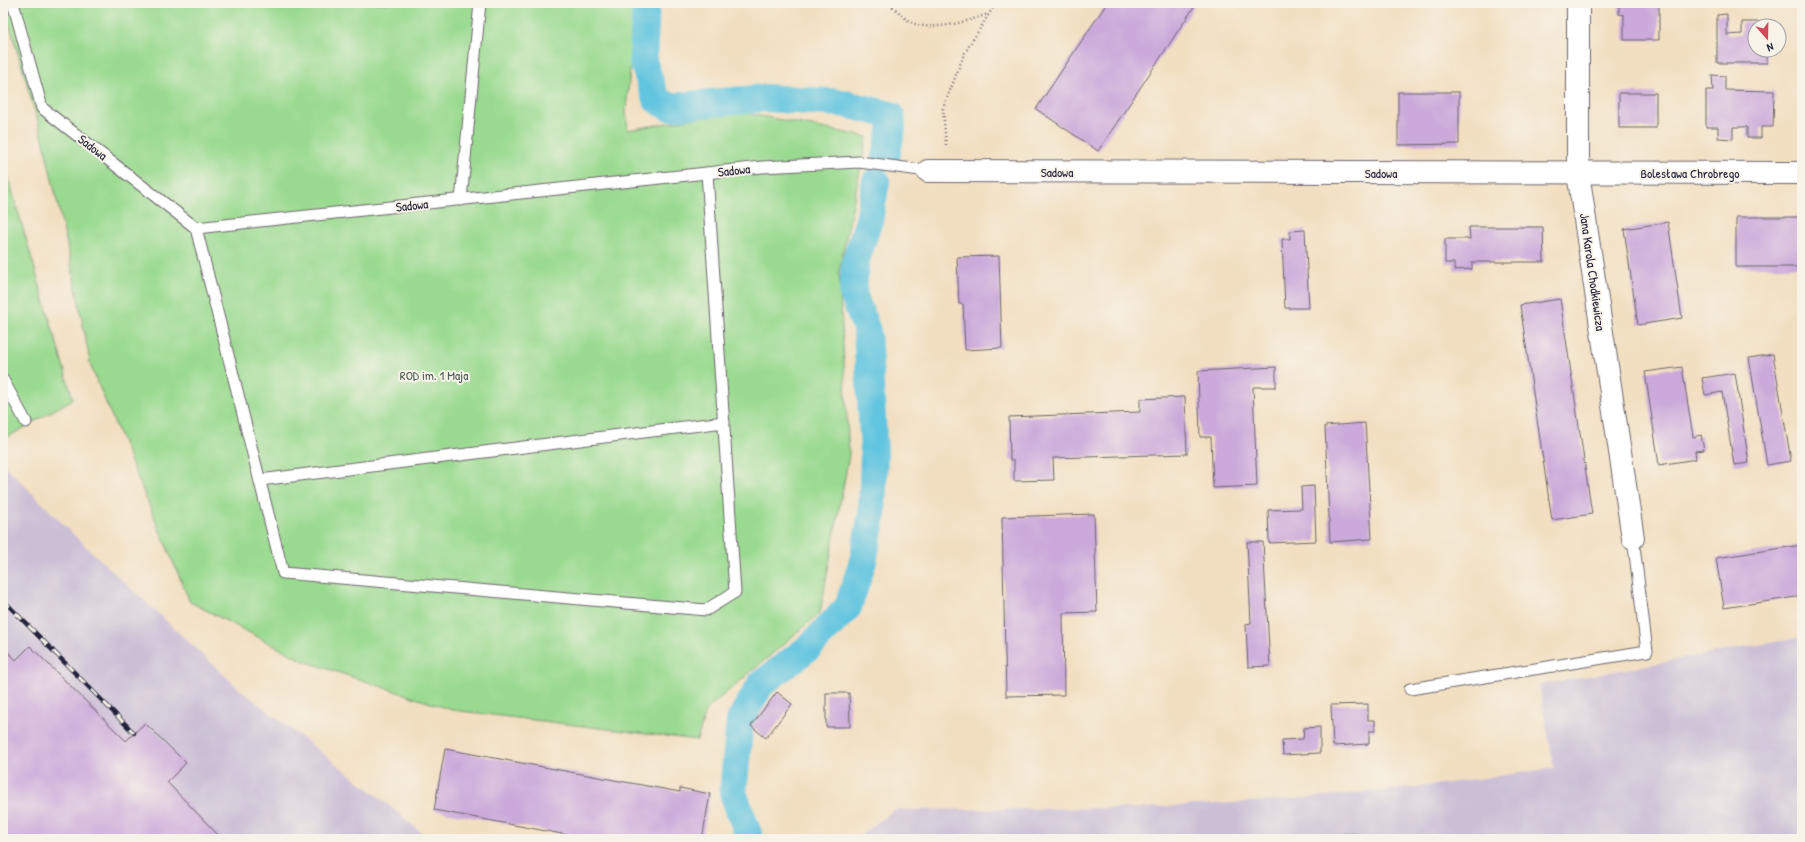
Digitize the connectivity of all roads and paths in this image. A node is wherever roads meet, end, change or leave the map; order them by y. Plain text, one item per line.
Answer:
1 (13, 3) edge
2 (480, 3) edge
3 (891, 3) edge
4 (996, 3) edge
5 (1578, 3) edge
6 (989, 14) junction
7 (938, 172) junction
8 (707, 173) junction
9 (1578, 173) junction
10 (1802, 173) edge
11 (461, 200) junction
12 (196, 228) junction
13 (3, 380) edge
14 (26, 422) dead end
15 (724, 422) junction
16 (260, 480) junction
17 (1633, 538) joint
18 (1410, 689) dead end

1 - 12 lane, Sadowa
2 - 11 lane
3 - 6 path
4 - 6 path
5 - 9 street, Jana Karola Chodkiewicza
6 - 7 path
7 - 8 lane, Sadowa
7 - 9 street, Sadowa
8 - 11 lane, Sadowa
8 - 15 lane
9 - 10 street, Bolesława Chrobrego
9 - 17 street, Jana Karola Chodkiewicza
11 - 12 lane, Sadowa
12 - 16 lane
13 - 14 lane
15 - 16 lane
15 - 16 lane
17 - 18 lane

